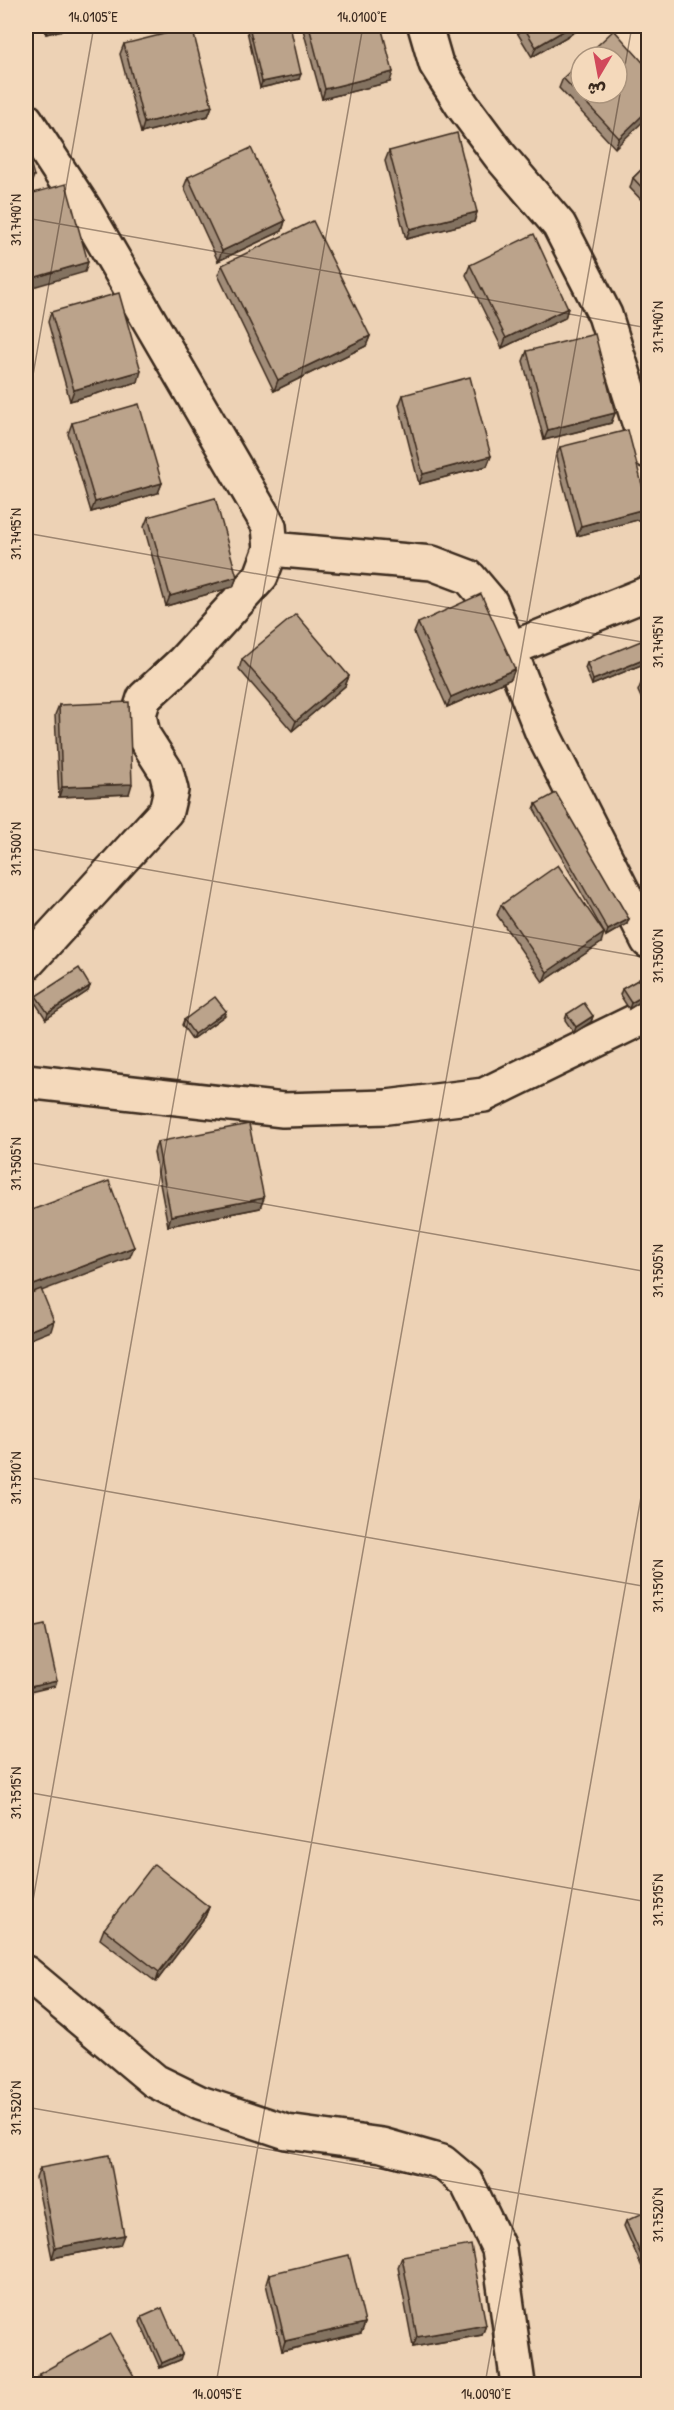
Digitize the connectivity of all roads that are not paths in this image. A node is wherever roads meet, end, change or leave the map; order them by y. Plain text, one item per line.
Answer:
1 (425, 26) edge
2 (632, 26) edge
3 (648, 45) edge
4 (26, 120) edge
5 (648, 451) edge
6 (271, 549) junction
7 (648, 593) edge
8 (510, 649) junction
9 (648, 941) edge
10 (26, 964) edge
11 (648, 1015) edge
12 (26, 1081) edge
13 (26, 1973) edge
14 (518, 2385) edge

1 - 5 street
2 - 3 street
4 - 6 street
6 - 8 street
6 - 10 street
7 - 8 street
8 - 9 street
11 - 12 street
13 - 14 street

